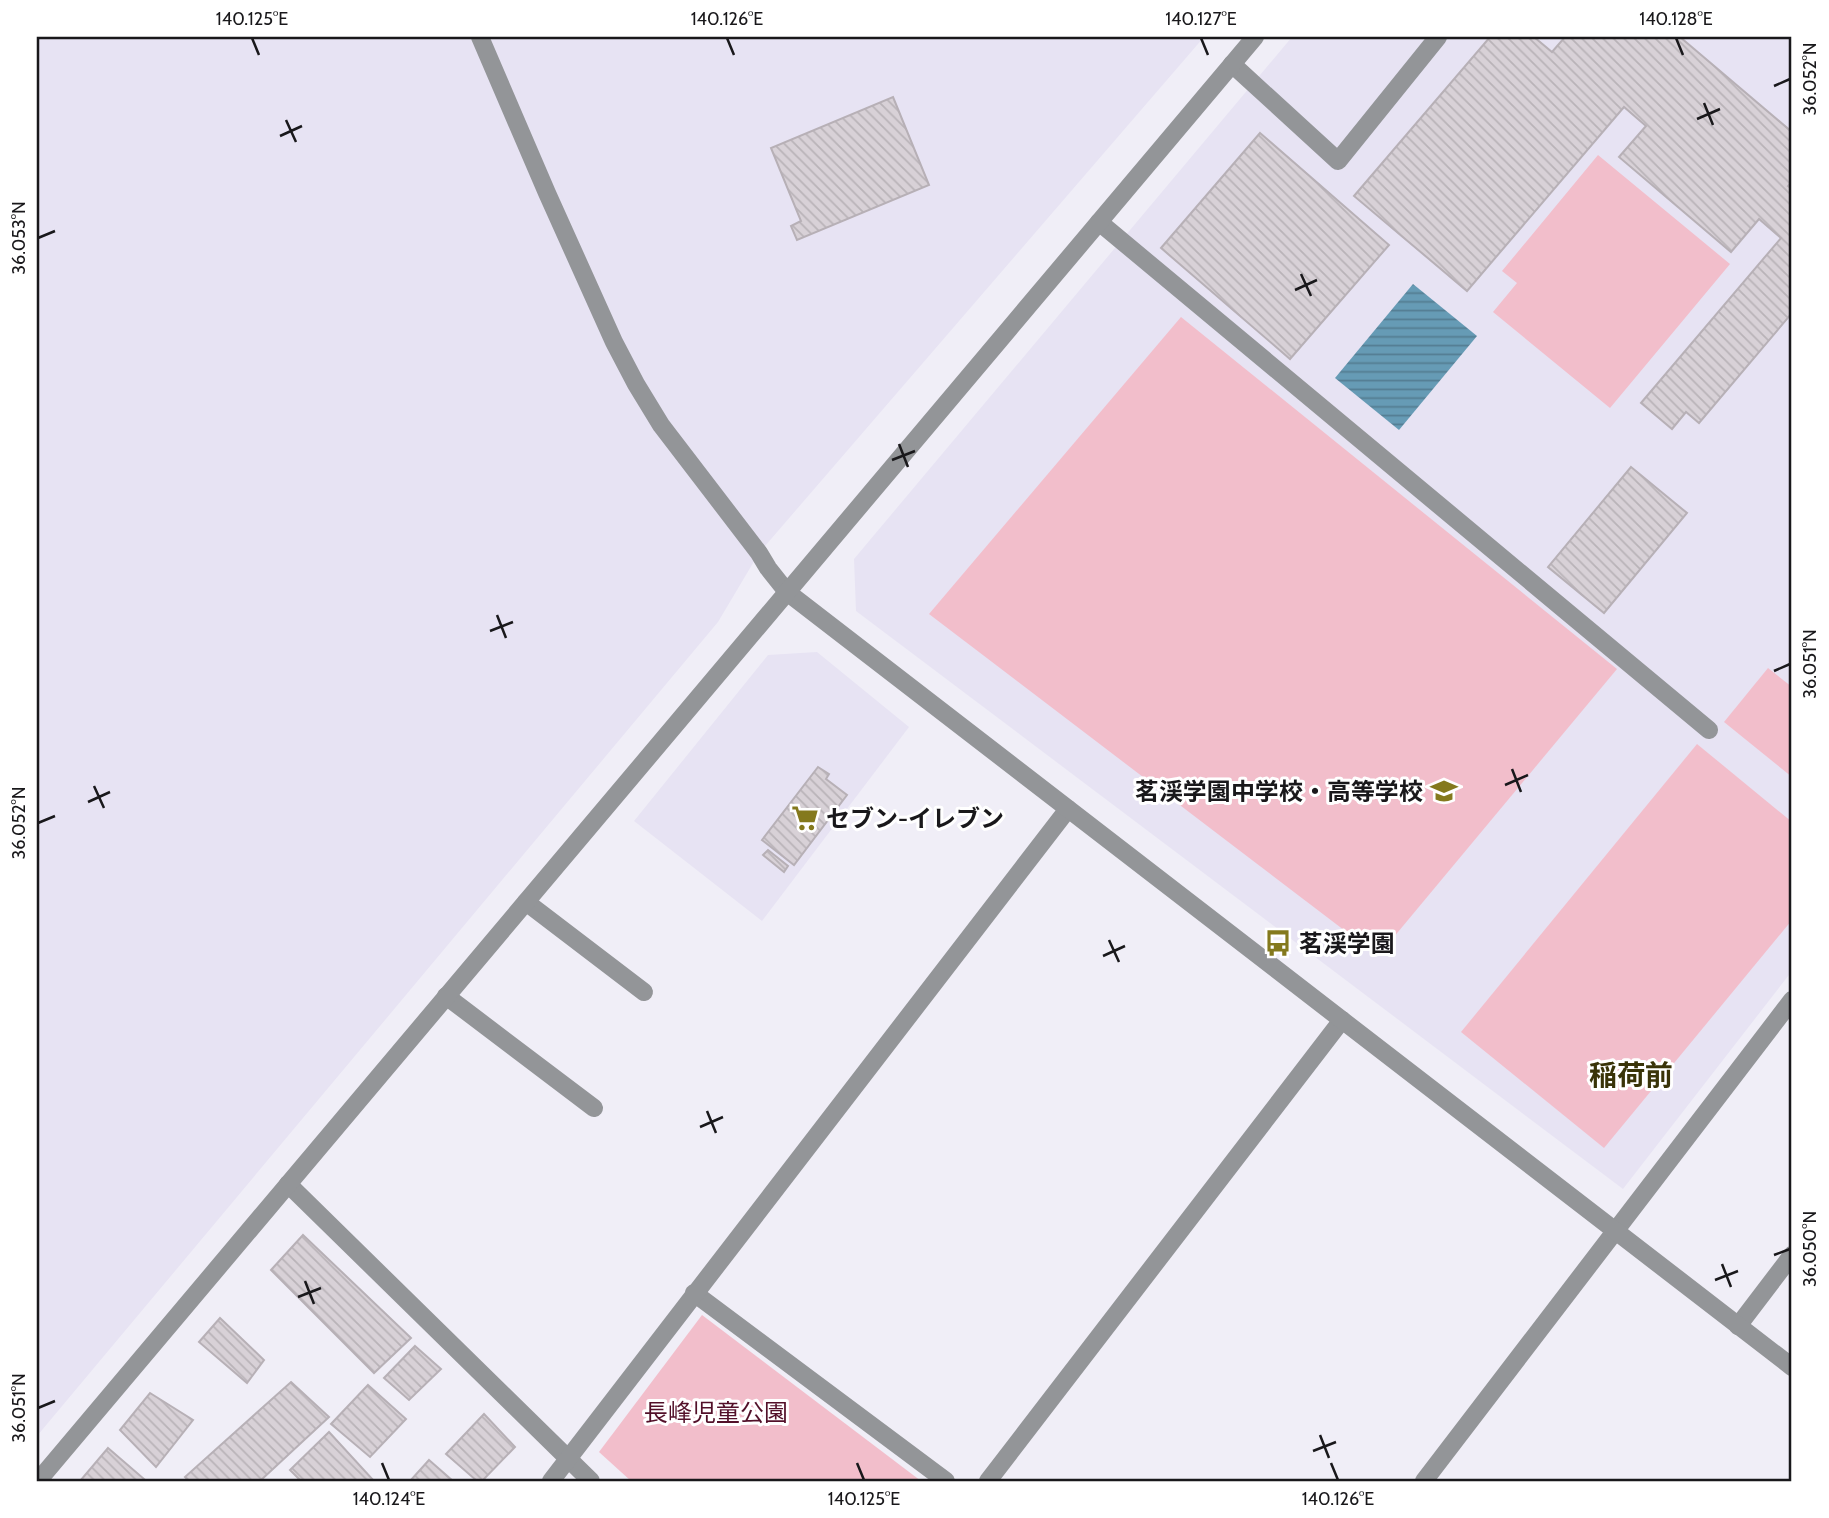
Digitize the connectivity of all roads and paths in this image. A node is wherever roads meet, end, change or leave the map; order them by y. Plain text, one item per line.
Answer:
1 (480, 37) edge
2 (1255, 37) edge
3 (1438, 37) edge
4 (1232, 64) junction
5 (1099, 222) junction
6 (787, 592) junction
7 (1709, 730) dead end
8 (1068, 809) junction
9 (526, 902) junction
10 (644, 992) dead end
11 (446, 996) junction
12 (1792, 1000) edge
13 (1342, 1020) junction
14 (594, 1108) dead end
15 (288, 1184) junction
16 (1615, 1231) junction
17 (1792, 1255) edge
18 (694, 1293) junction
19 (1738, 1326) junction
20 (1792, 1367) edge
21 (569, 1460) junction
22 (38, 1481) edge
23 (551, 1481) edge
24 (591, 1481) edge
25 (946, 1481) edge
26 (988, 1481) edge
27 (1424, 1481) edge

1 - 6 street
2 - 4 street
3 - 4 street
4 - 5 street
5 - 6 street
5 - 7 street
6 - 8 street
6 - 9 street
8 - 13 street
8 - 18 street
9 - 10 street
9 - 11 street
11 - 14 street
11 - 15 street
12 - 16 street
13 - 16 street
13 - 26 street
15 - 21 street
15 - 22 street
16 - 19 street
16 - 27 street
17 - 19 street
18 - 21 street
18 - 25 street
19 - 20 street
21 - 23 street
21 - 24 street

